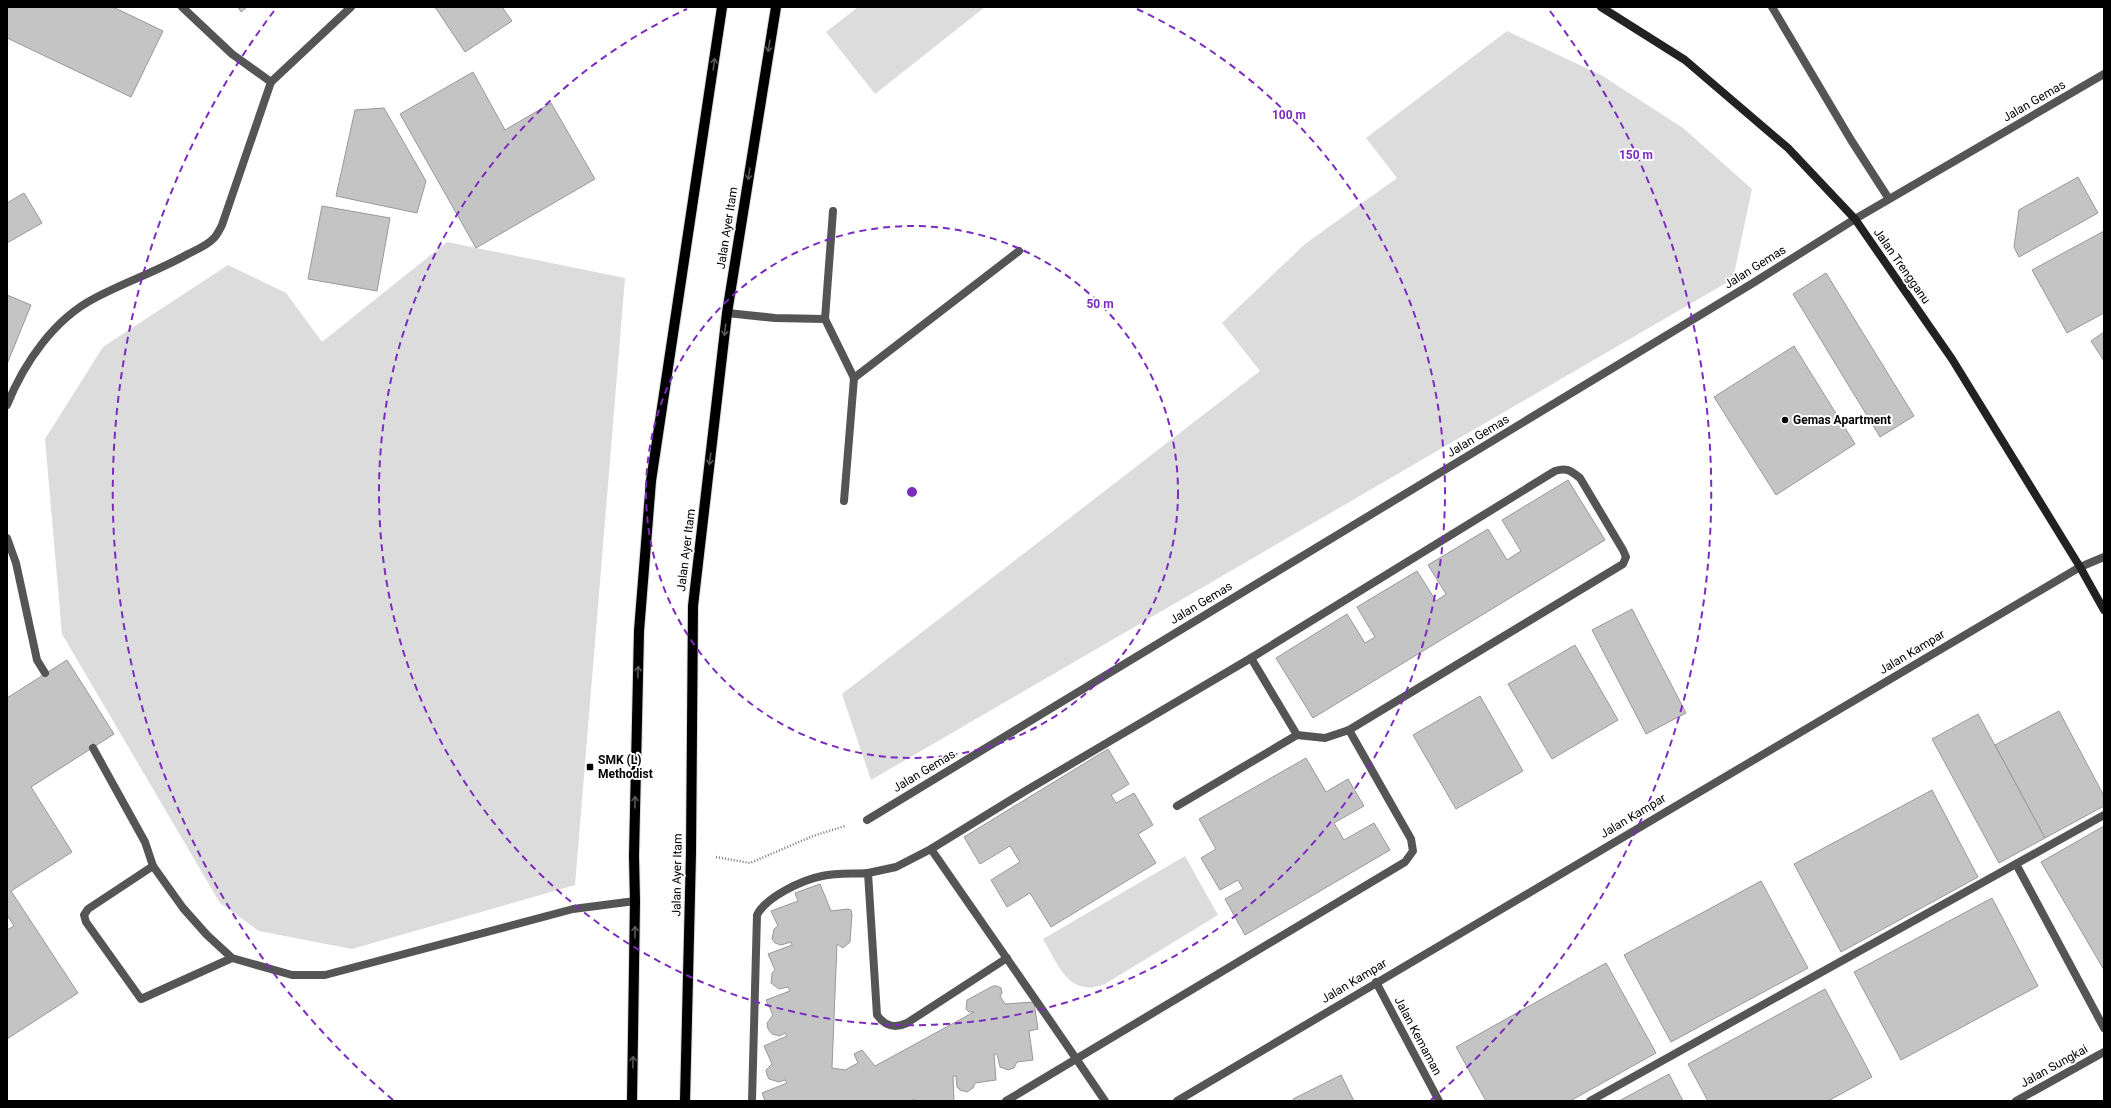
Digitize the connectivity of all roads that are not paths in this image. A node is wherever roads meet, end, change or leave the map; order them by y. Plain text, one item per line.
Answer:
1 (182, 7) edge
2 (351, 7) edge
3 (722, 7) edge
4 (776, 7) edge
5 (1602, 7) edge
6 (1772, 7) edge
7 (2104, 74) edge
8 (271, 82) junction
9 (1889, 200) junction
10 (833, 211) dead end
11 (1855, 219) junction
12 (1020, 251) dead end
13 (726, 313) junction
14 (825, 319) junction
15 (854, 378) junction
16 (7, 404) edge
17 (844, 501) dead end
18 (7, 538) edge
19 (2104, 557) edge
20 (2080, 566) junction
21 (2104, 610) edge
22 (1251, 658) junction
23 (45, 673) dead end
24 (1349, 730) junction
25 (1297, 735) junction
26 (93, 748) dead end
27 (1177, 806) dead end
28 (2104, 815) edge
29 (867, 820) road end
30 (931, 849) junction
31 (2016, 864) junction
32 (153, 866) junction
33 (868, 873) junction
34 (635, 901) junction
35 (232, 958) junction
36 (1007, 958) junction
37 (1376, 982) junction
38 (2104, 1028) edge
39 (2104, 1052) edge
40 (1077, 1060) junction
41 (632, 1101) edge
42 (685, 1101) edge
43 (752, 1101) edge
44 (1006, 1101) edge
45 (1106, 1101) edge
46 (1177, 1101) edge
47 (1439, 1101) edge
48 (1590, 1101) edge
49 (2016, 1101) edge

1 - 8 street
2 - 8 street
34 -> 3 main road
4 -> 13 main road, Jalan Ayer Itam
5 - 11 main road, Jalan Trengganu
6 - 9 street
7 - 9 street, Jalan Gemas
8 - 16 street
9 - 11 street, Jalan Gemas
10 - 14 street
11 - 20 main road, Jalan Trengganu
11 - 29 street, Jalan Gemas
12 - 15 street
13 - 14 street
13 -> 42 main road, Jalan Ayer Itam
14 - 15 street
15 - 17 street
18 - 23 street
19 - 20 street, Jalan Kampar
20 - 21 main road, Jalan Trengganu
20 - 37 street, Jalan Kampar
22 - 24 street
22 - 25 street
22 - 30 street
24 - 25 street
24 - 40 street
25 - 27 street
26 - 32 street
28 - 31 street
30 - 33 street
30 - 36 street
31 - 38 street
31 - 48 street
32 - 35 street
32 - 35 street
33 - 36 street
33 - 43 street
34 - 35 street
41 -> 34 main road
36 - 40 street
37 - 46 street, Jalan Kampar
37 - 47 street, Jalan Kemaman
39 - 49 street, Jalan Sungkai
40 - 44 street
40 - 45 street

